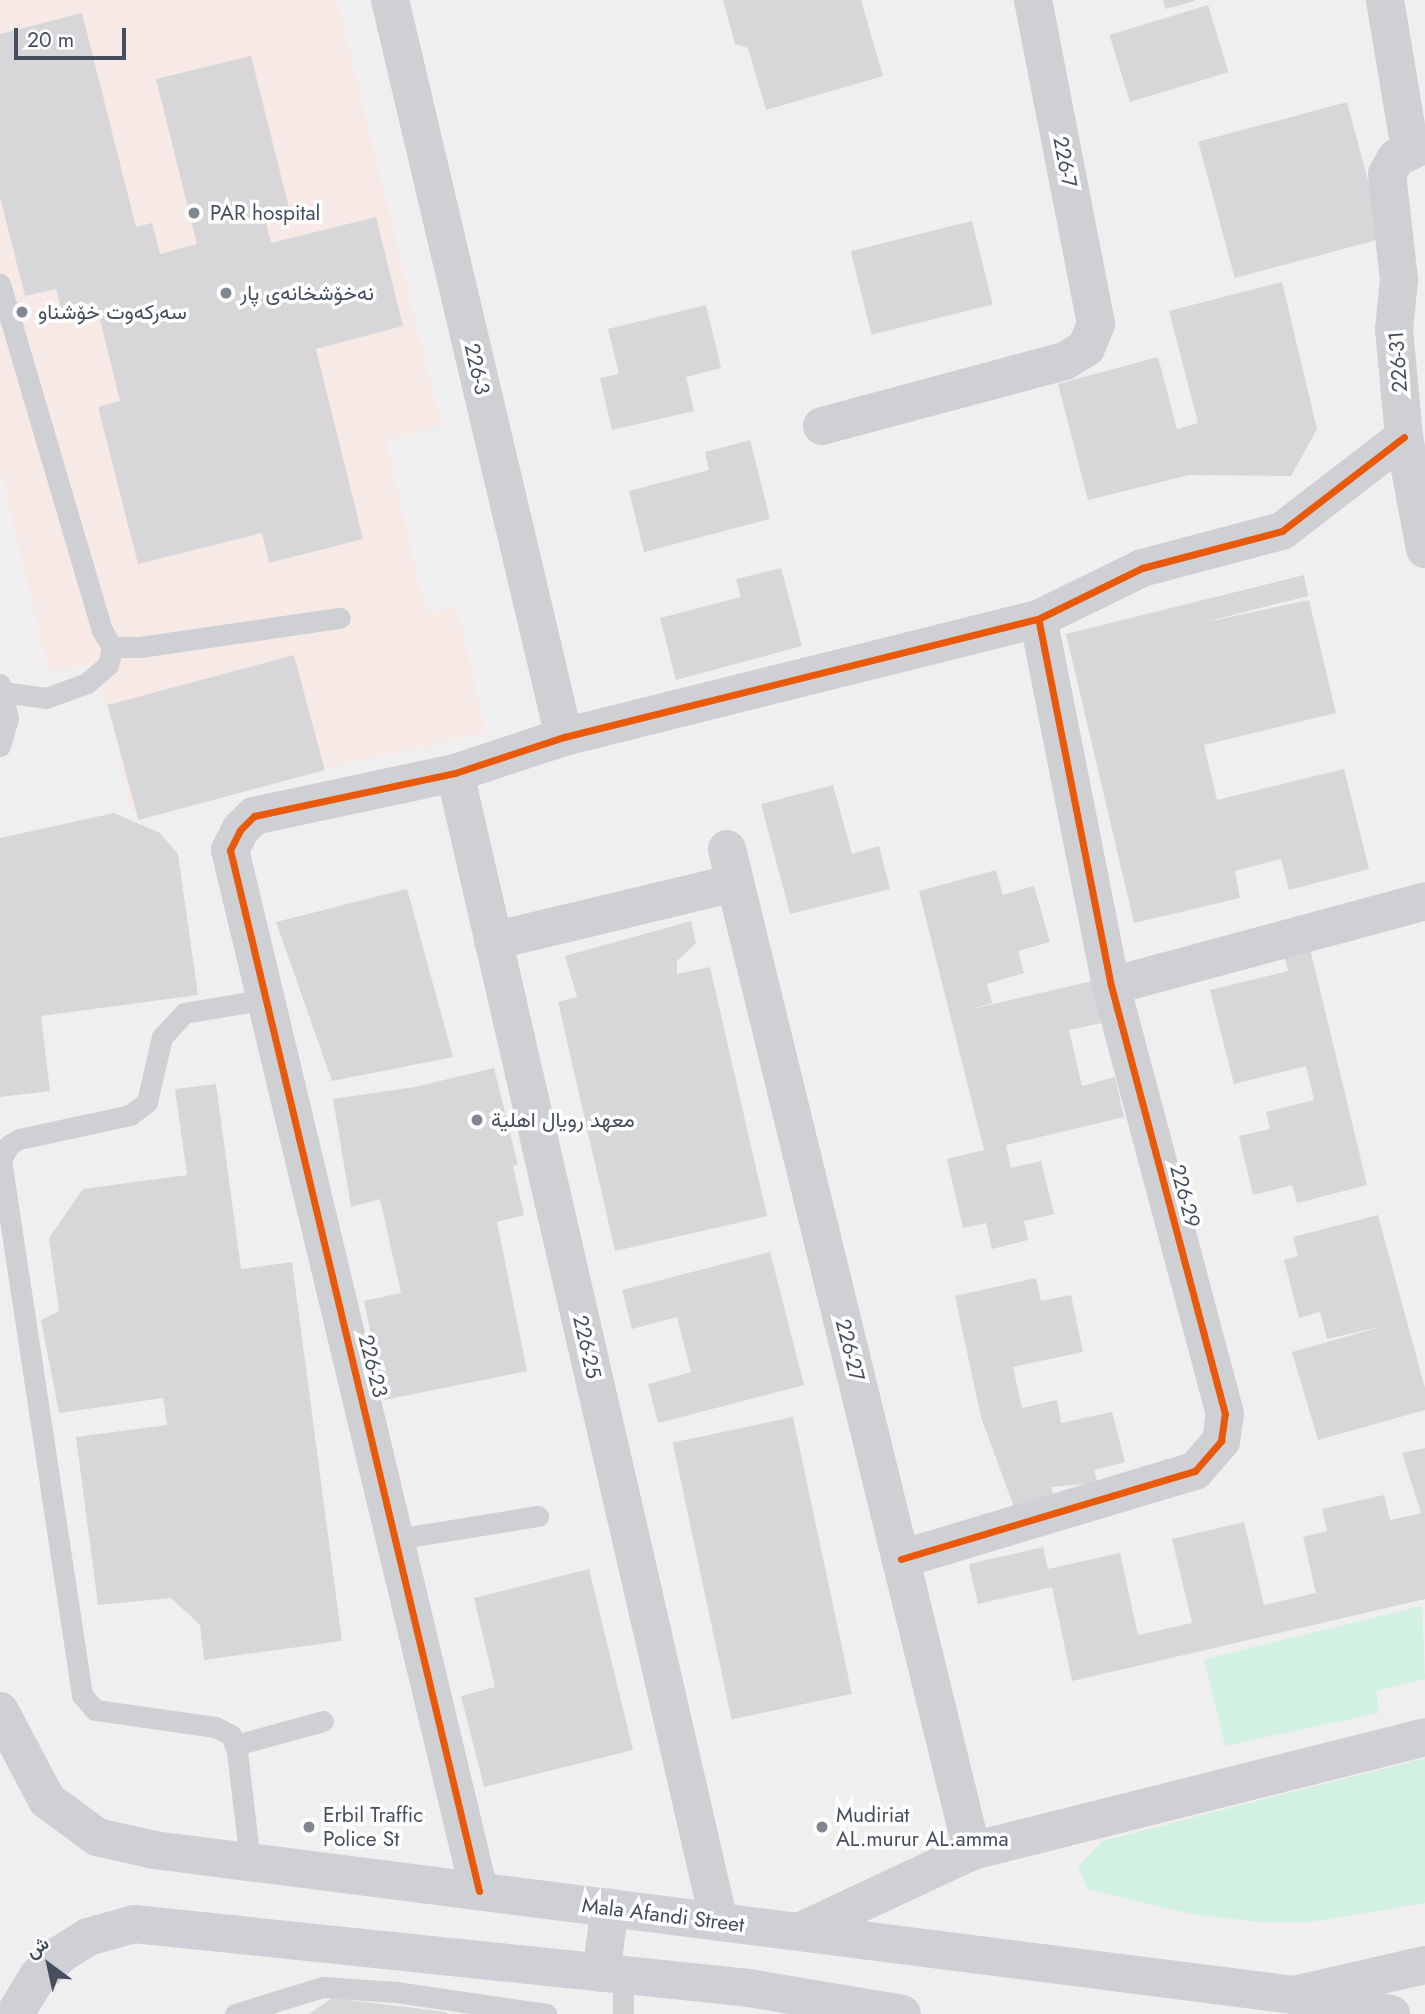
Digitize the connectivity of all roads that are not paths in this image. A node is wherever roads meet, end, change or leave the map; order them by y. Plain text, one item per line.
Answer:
1 (390, 0) edge
2 (1033, 0) edge
3 (1385, 0) edge
4 (1408, 156) edge
5 (0, 284) edge
6 (822, 426) dead end
7 (1404, 437) junction
8 (1425, 548) edge
9 (340, 618) dead end
10 (1038, 620) junction
11 (112, 647) junction
12 (1, 688) edge
13 (564, 737) junction
14 (0, 746) edge
15 (455, 773) junction
16 (1425, 901) edge
17 (494, 941) junction
18 (1111, 986) junction
19 (266, 999) junction
20 (538, 1516) dead end
21 (396, 1539) junction
22 (901, 1559) junction
23 (0, 1711) edge
24 (323, 1721) dead end
25 (1425, 1737) edge
26 (236, 1745) junction
27 (972, 1851) junction
28 (250, 1862) junction
29 (478, 1891) junction
30 (610, 1908) junction
31 (719, 1922) junction
32 (799, 1932) junction
33 (1425, 1965) edge
34 (612, 1974) junction
35 (1294, 1995) junction
36 (15, 2014) edge
37 (235, 2014) edge
38 (546, 2014) edge
39 (623, 2014) edge
40 (902, 2014) edge
41 (1391, 2014) edge

1 - 13 street, 226-3
2 - 6 street, 226-7
3 - 4 street, 226-31
4 - 7 street, 226-31
5 - 11 lane
7 - 8 street, 226-31
7 - 10 street
9 - 11 lane
10 - 13 street
10 - 18 street, 226-29
11 - 12 lane
12 - 14 lane
13 - 15 street
15 - 17 street, 226-25
15 - 19 street, 226-23
16 - 18 street
17 - 22 street, 226-27
17 - 31 street, 226-25
18 - 22 street, 226-29
19 - 21 street, 226-23
19 - 26 lane
20 - 21 lane
21 - 29 street, 226-23
22 - 27 street, 226-27
23 - 28 main road, Mala Afandi Street
24 - 26 lane
25 - 27 street
26 - 28 lane
27 - 32 street
28 - 29 main road, Mala Afandi Street
29 - 30 main road, Mala Afandi Street
30 - 31 main road, Mala Afandi Street
30 - 34 main road
31 - 32 main road, Mala Afandi Street
32 - 35 main road, Mala Afandi Street
33 - 35 street
34 - 36 main road
34 - 39 lane
34 - 40 main road
35 - 41 main road, Mala Afandi Street
37 - 38 lane

